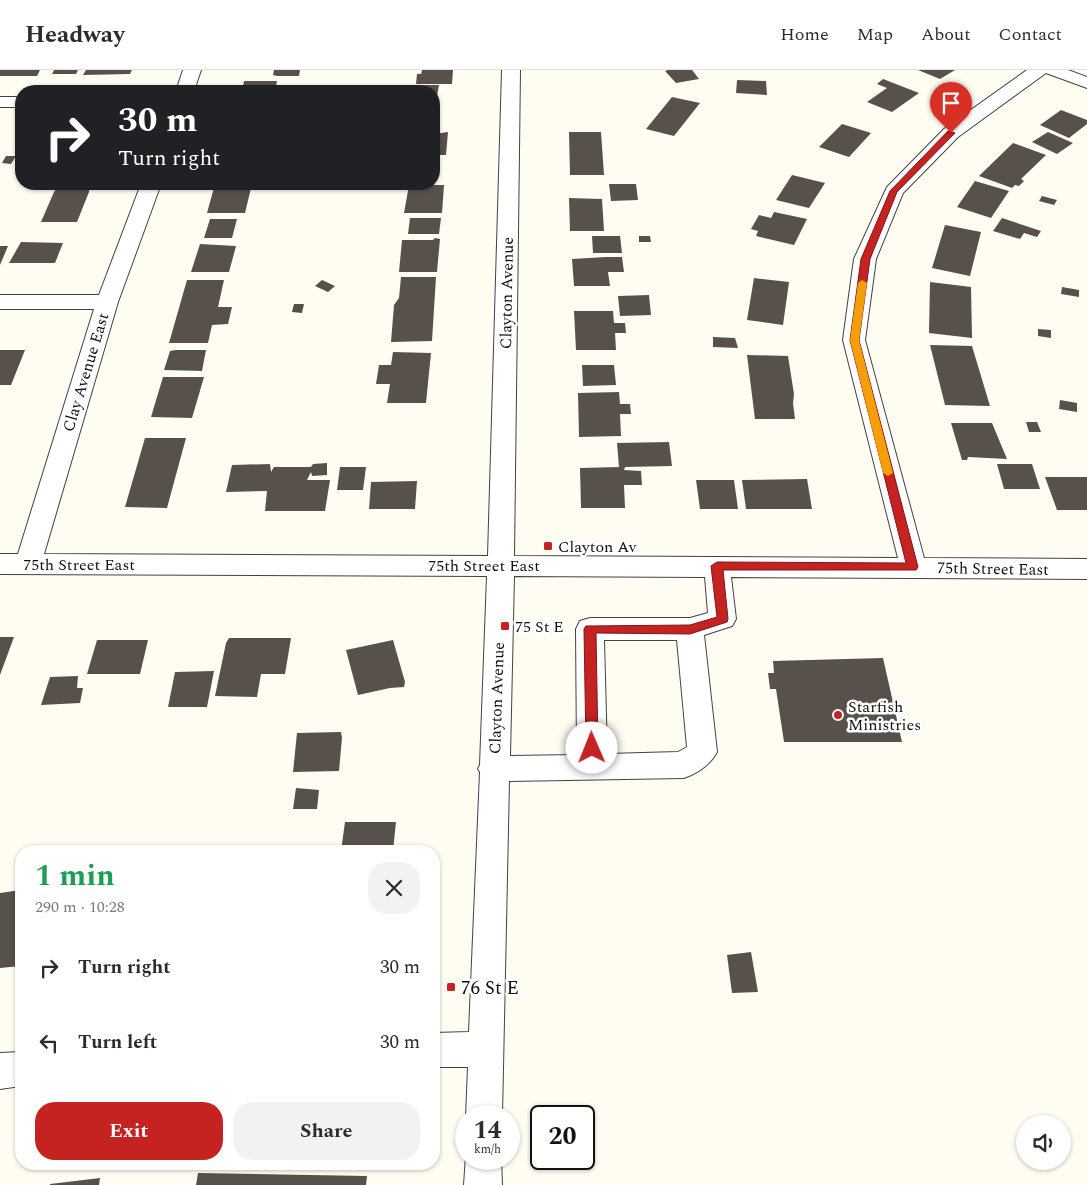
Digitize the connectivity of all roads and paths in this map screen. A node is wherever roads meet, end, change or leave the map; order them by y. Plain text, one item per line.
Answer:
1 (192, 70) edge
2 (511, 70) edge
3 (1039, 70) edge
4 (1052, 70) edge
5 (1087, 83) edge
6 (187, 85) edge
7 (0, 102) edge
8 (15, 102) edge
9 (148, 190) edge
10 (0, 302) edge
11 (106, 302) junction
12 (0, 564) edge
13 (28, 564) junction
14 (500, 565) junction
15 (717, 566) junction
16 (912, 567) junction
17 (1087, 569) edge
18 (690, 629) junction
19 (592, 767) junction
20 (493, 769) junction
21 (484, 1049) junction
22 (440, 1050) edge
23 (15, 1069) edge
24 (0, 1071) edge
25 (484, 1105) edge
26 (483, 1170) edge
27 (483, 1185) edge

1 - 6 street
2 - 14 street, Clayton Avenue
3 - 16 street
4 - 5 street
7 - 8 street
9 - 11 street, Clay Avenue East
10 - 11 street
11 - 13 street, Clay Avenue East
12 - 13 street, 75th Street East
13 - 14 street, 75th Street East
14 - 15 street, 75th Street East
14 - 20 street, Clayton Avenue
15 - 16 street, 75th Street East
15 - 18 street
16 - 17 street, 75th Street East
18 - 19 street
18 - 19 street
19 - 20 street
20 - 21 street, Clayton Avenue
21 - 22 street
21 - 25 street, Clayton Avenue
23 - 24 street
26 - 27 street

